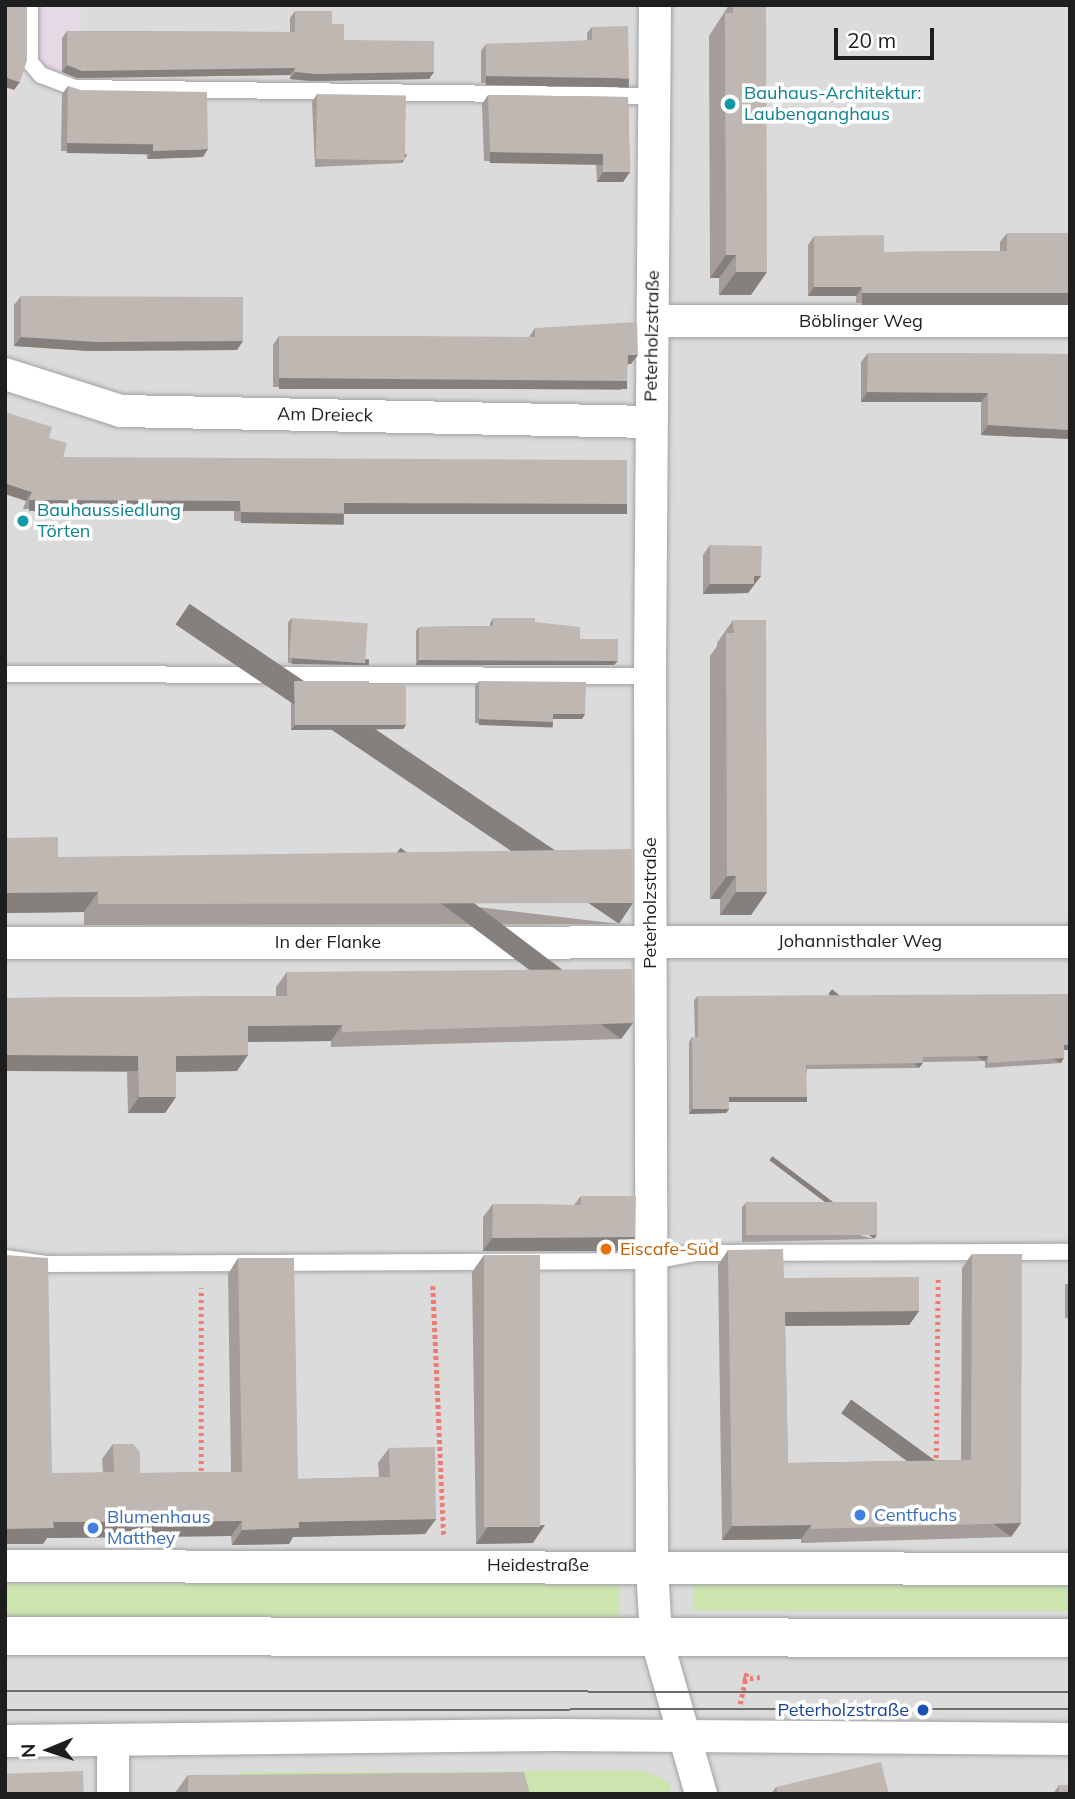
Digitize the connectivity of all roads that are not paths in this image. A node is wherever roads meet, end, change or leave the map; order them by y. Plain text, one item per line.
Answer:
1 (30, 5) edge
2 (654, 5) edge
3 (654, 96) junction
4 (653, 321) junction
5 (1070, 321) edge
6 (5, 374) edge
7 (650, 422) junction
8 (5, 674) edge
9 (650, 676) junction
10 (650, 941) junction
11 (1070, 942) edge
12 (5, 943) edge
13 (1070, 1252) edge
14 (5, 1258) edge
15 (653, 1261) junction
16 (5, 1566) edge
17 (652, 1567) junction
18 (1070, 1569) edge
19 (5, 1636) edge
20 (656, 1637) junction
21 (1070, 1637) edge
22 (687, 1739) junction
23 (1070, 1739) edge
24 (5, 1741) edge
25 (113, 1742) junction
26 (113, 1794) edge
27 (701, 1794) edge

1 - 3 lane
2 - 3 street, Peterholzstraße
3 - 4 street, Peterholzstraße
4 - 5 street, Böblinger Weg
4 - 7 street, Peterholzstraße
6 - 7 street, Am Dreieck
7 - 9 street, Peterholzstraße
8 - 9 lane
9 - 10 street, Peterholzstraße
10 - 11 street, Johannisthaler Weg
10 - 12 street, In der Flanke
10 - 15 street, Peterholzstraße
13 - 15 lane
14 - 15 lane
15 - 17 street, Peterholzstraße
16 - 17 street, Heidestraße
17 - 18 street, Heidestraße
17 - 20 street, Peterholzstraße
19 - 20 street
20 - 21 street
20 - 22 street, Peterholzstraße
22 - 23 street
22 - 25 street
22 - 27 street, Peterholzstraße
24 - 25 street
25 - 26 street

